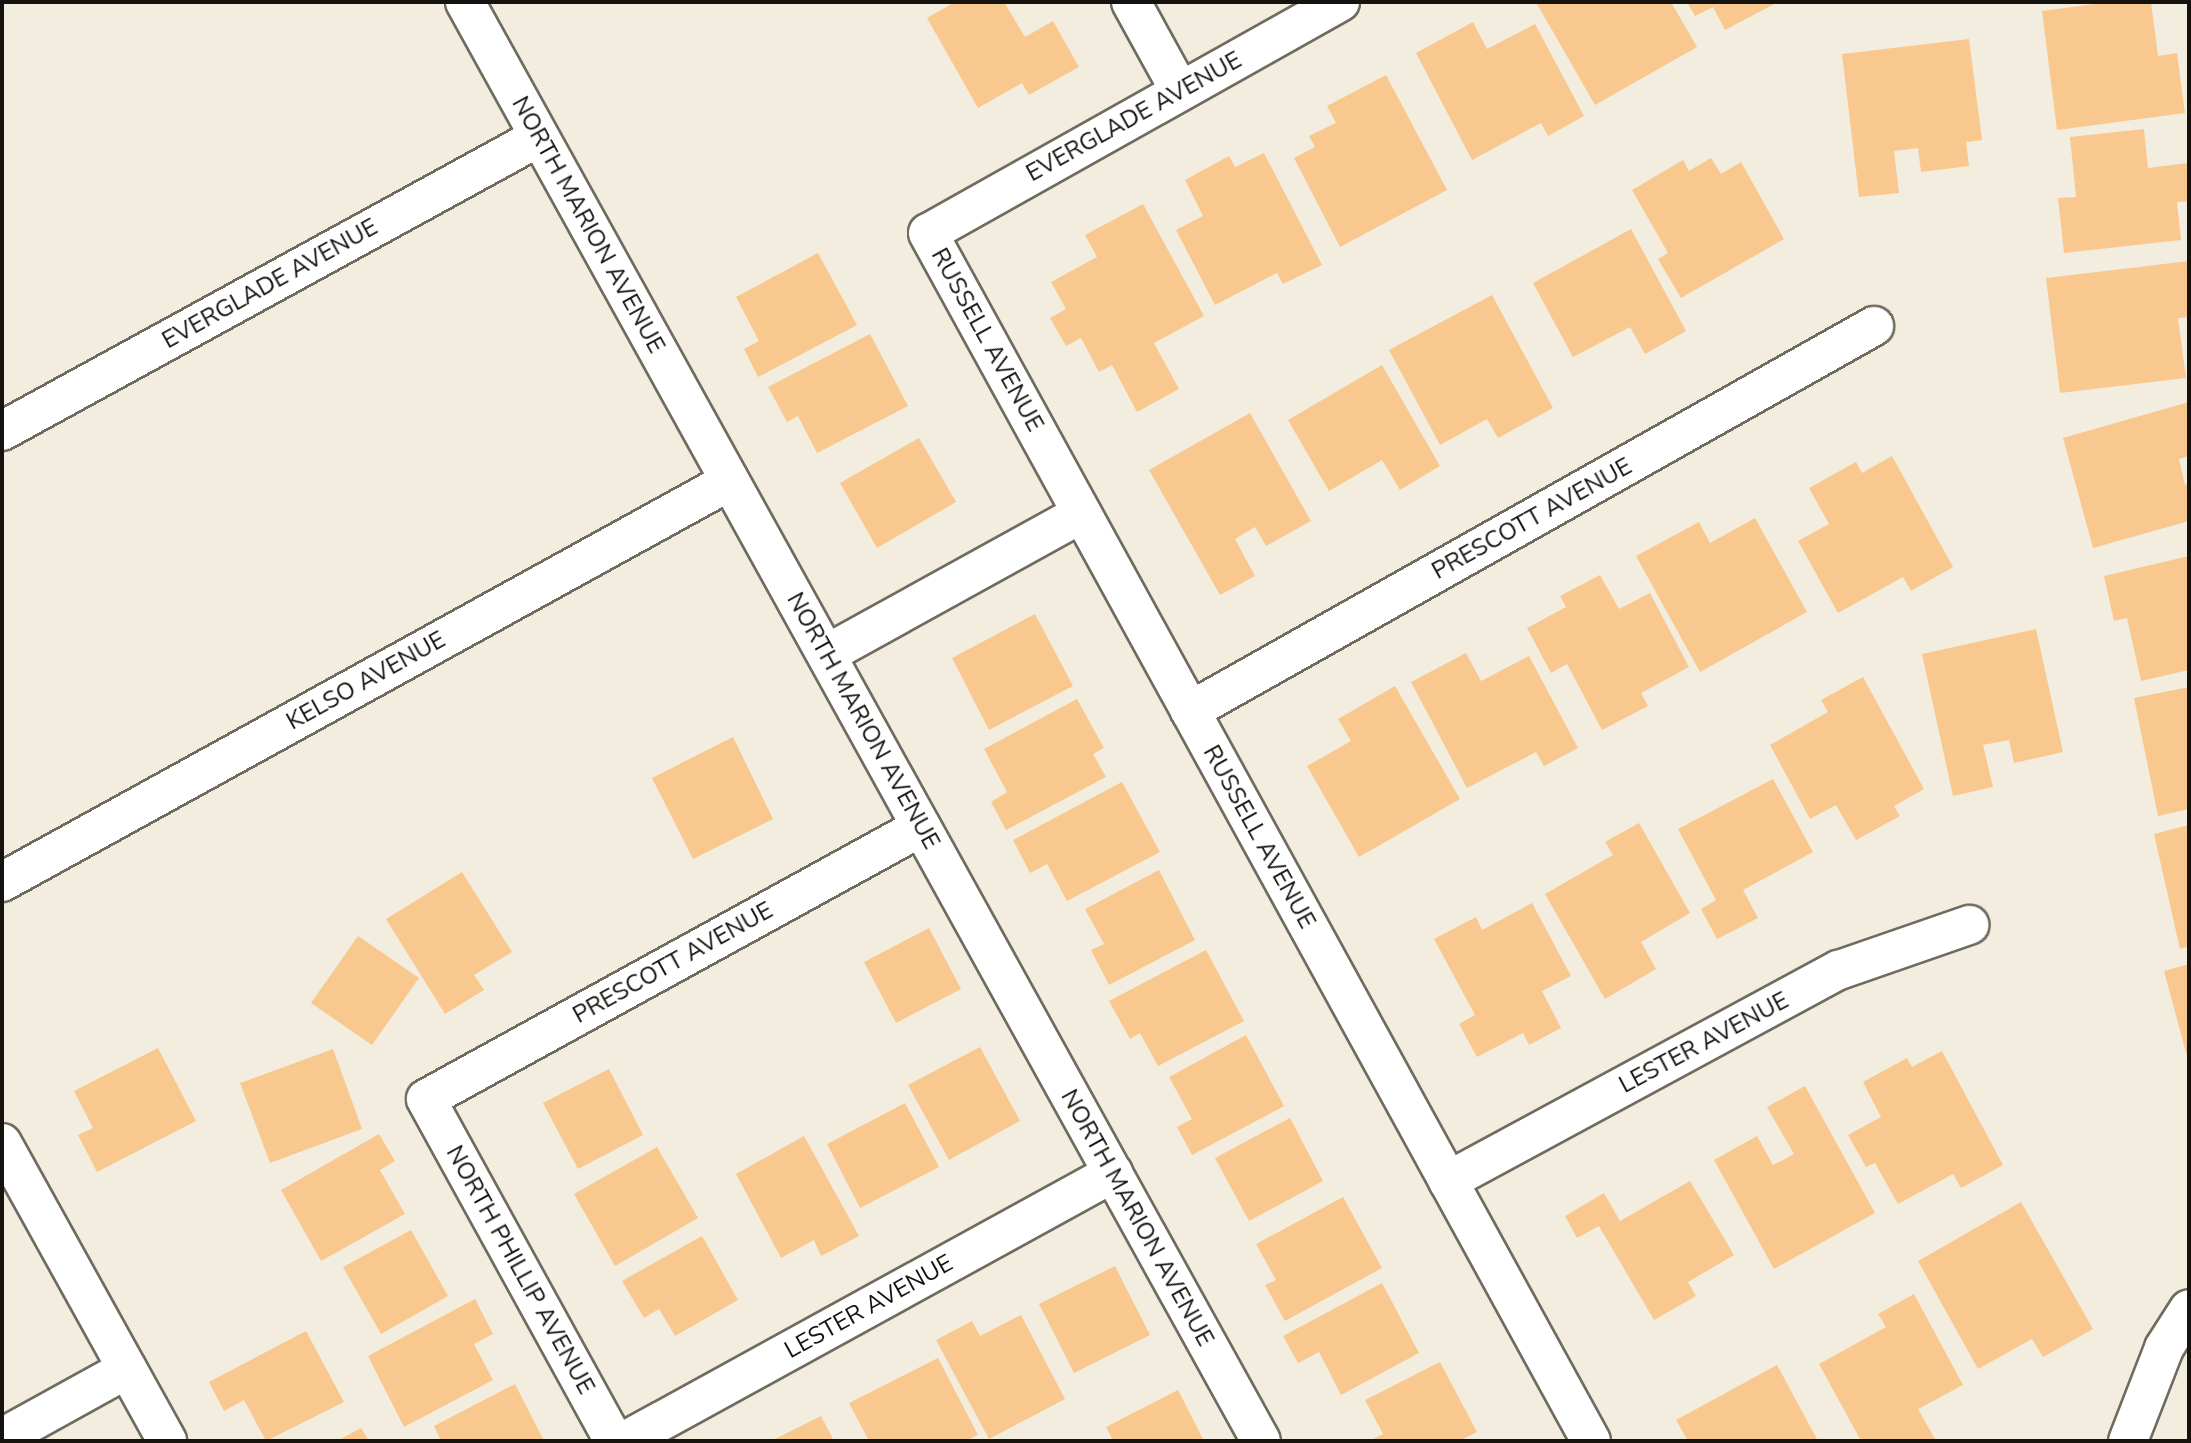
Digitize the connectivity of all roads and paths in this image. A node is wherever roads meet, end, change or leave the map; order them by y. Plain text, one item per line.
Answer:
1 (465, 2) edge
2 (1131, 2) edge
3 (1340, 2) edge
4 (1180, 91) junction
5 (539, 137) junction
6 (928, 233) joint
7 (1874, 326) dead end
8 (2, 432) edge
9 (730, 481) junction
10 (1082, 513) junction
11 (827, 654) junction
12 (1190, 711) junction
13 (921, 827) junction
14 (2, 882) edge
15 (1969, 925) dead end
16 (426, 1099) joint
17 (2, 1143) edge
18 (1113, 1173) junction
19 (1448, 1181) junction
20 (2189, 1309) edge
21 (127, 1369) junction
22 (2, 1438) edge
23 (167, 1441) edge
24 (614, 1441) edge
25 (625, 1441) edge
26 (1261, 1441) edge
27 (1591, 1441) edge
28 (2128, 1441) edge

1 - 5 street, NORTH MARION AVENUE
2 - 4 street
3 - 4 street, EVERGLADE AVENUE
4 - 6 street, EVERGLADE AVENUE
5 - 8 street, EVERGLADE AVENUE
5 - 9 street, NORTH MARION AVENUE
6 - 10 street, RUSSELL AVENUE
7 - 12 street, PRESCOTT AVENUE
9 - 11 street, NORTH MARION AVENUE
9 - 14 street, KELSO AVENUE
10 - 11 street
10 - 12 street, RUSSELL AVENUE
11 - 13 street, NORTH MARION AVENUE
12 - 19 street, RUSSELL AVENUE
13 - 16 street, PRESCOTT AVENUE
13 - 18 street, NORTH MARION AVENUE
15 - 19 street, LESTER AVENUE
16 - 24 street, NORTH PHILLIP AVENUE
17 - 21 street
18 - 25 street, LESTER AVENUE
18 - 26 street, NORTH MARION AVENUE
19 - 27 street, RUSSELL AVENUE
20 - 28 street
21 - 22 street
21 - 23 street

